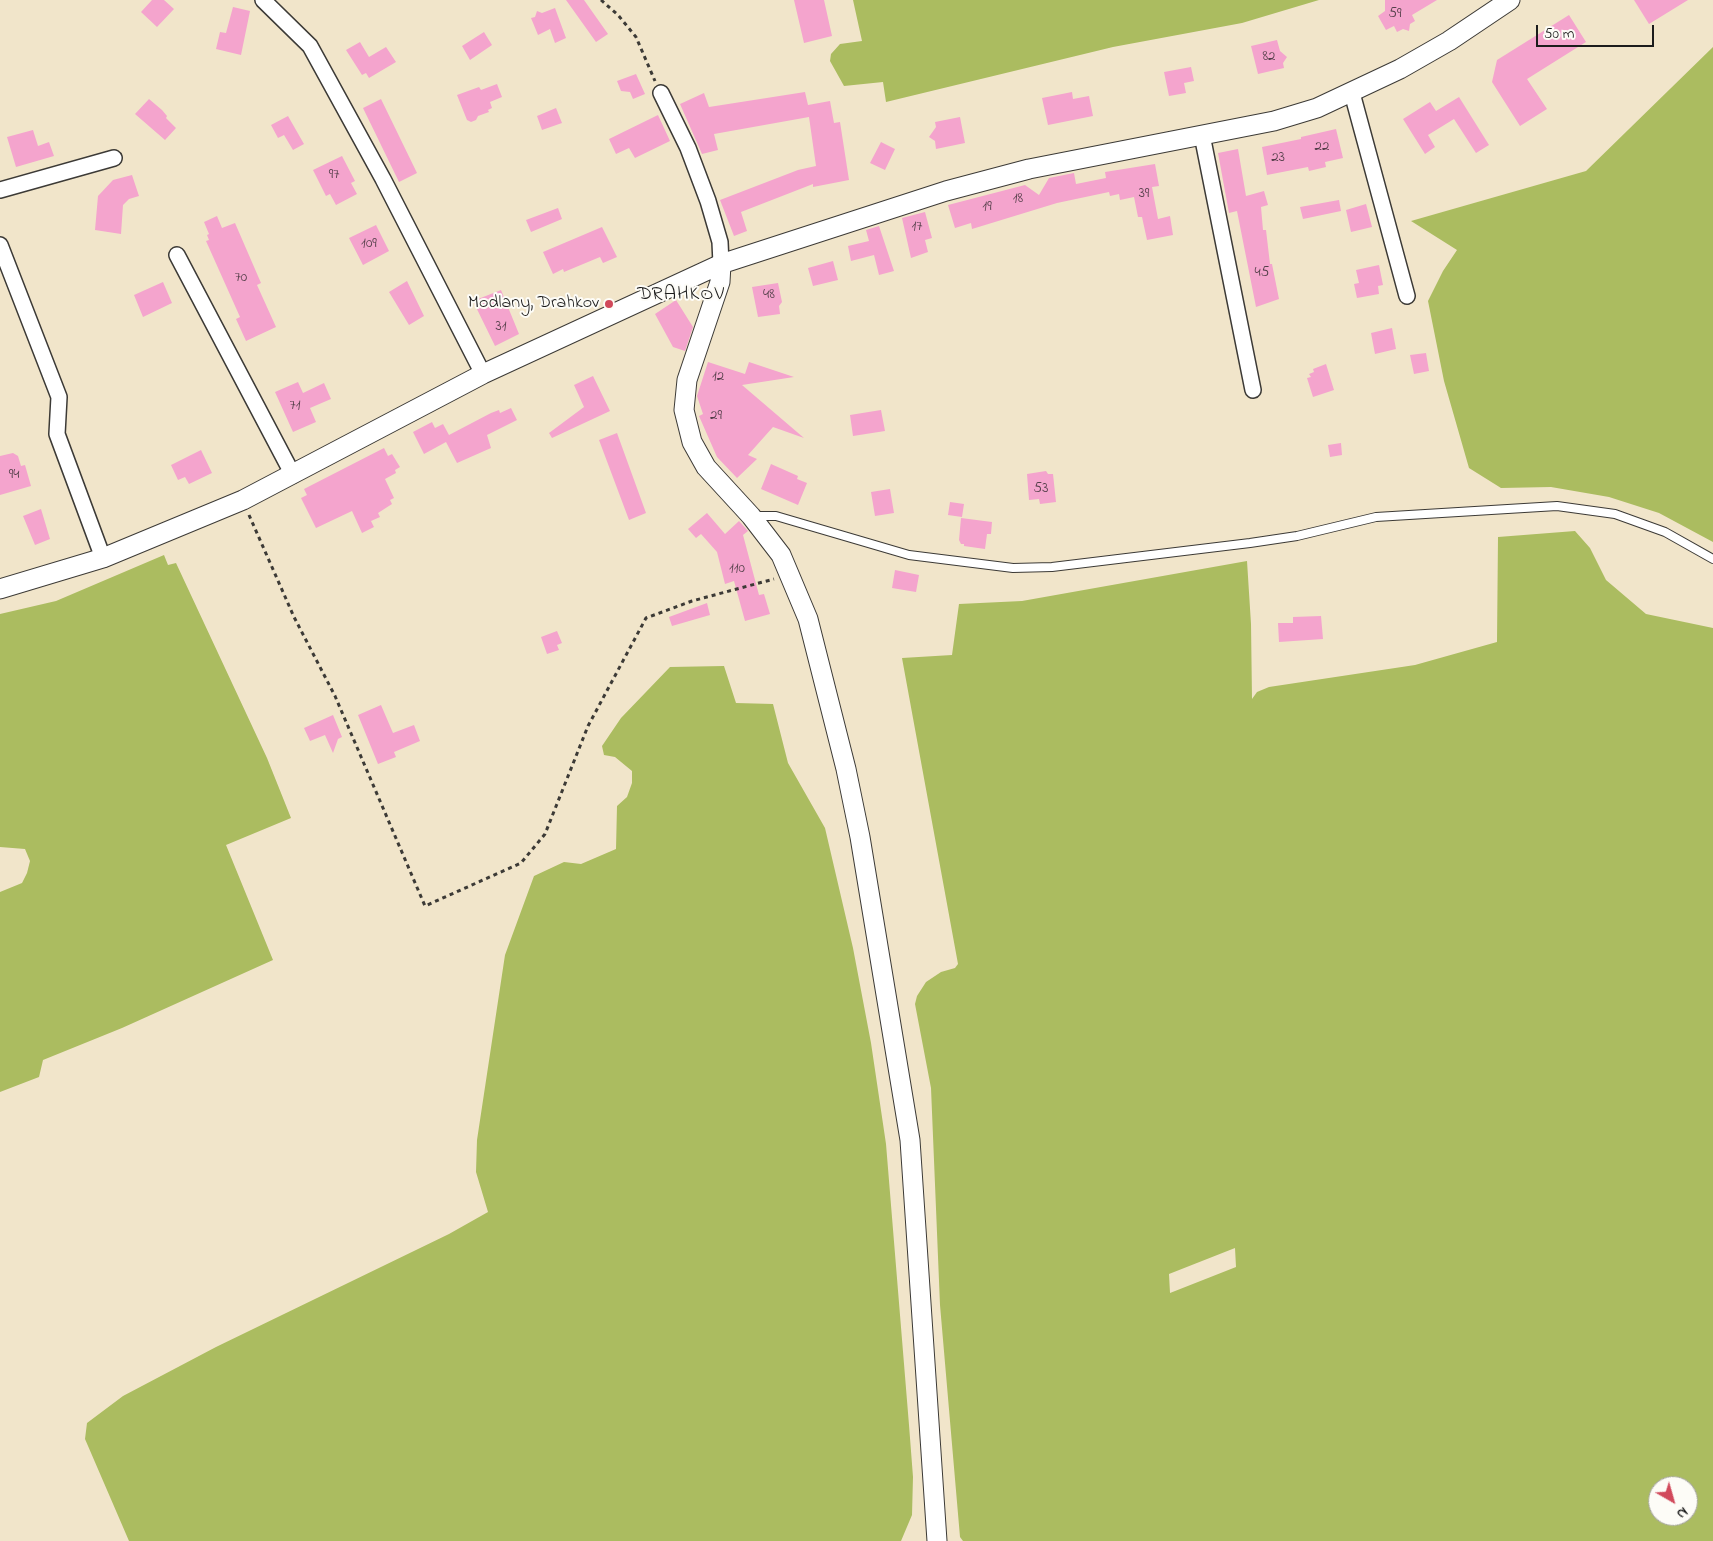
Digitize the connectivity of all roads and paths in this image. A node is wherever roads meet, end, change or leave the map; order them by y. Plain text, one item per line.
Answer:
1 (263, 0) edge
2 (601, 0) edge
3 (1510, 0) edge
4 (661, 93) joint
5 (1352, 93) junction
6 (1202, 134) junction
7 (114, 158) dead end
8 (0, 190) edge
9 (0, 246) edge
10 (177, 255) dead end
11 (721, 264) junction
12 (1406, 296) dead end
13 (483, 374) junction
14 (1253, 390) dead end
15 (294, 475) junction
16 (242, 500) junction
17 (751, 516) junction
18 (103, 558) junction
19 (1713, 559) edge
20 (789, 575) junction
21 (0, 589) edge
22 (937, 1541) edge

1 - 13 street
2 - 4 path
3 - 5 street
4 - 11 street
5 - 6 street
5 - 12 street
6 - 11 street
6 - 14 street
7 - 8 street
9 - 18 street
10 - 15 street
11 - 13 street
11 - 17 street
13 - 15 street
15 - 16 street
16 - 18 street
16 - 20 path
17 - 19 lane
17 - 20 street
18 - 21 street
20 - 22 street

